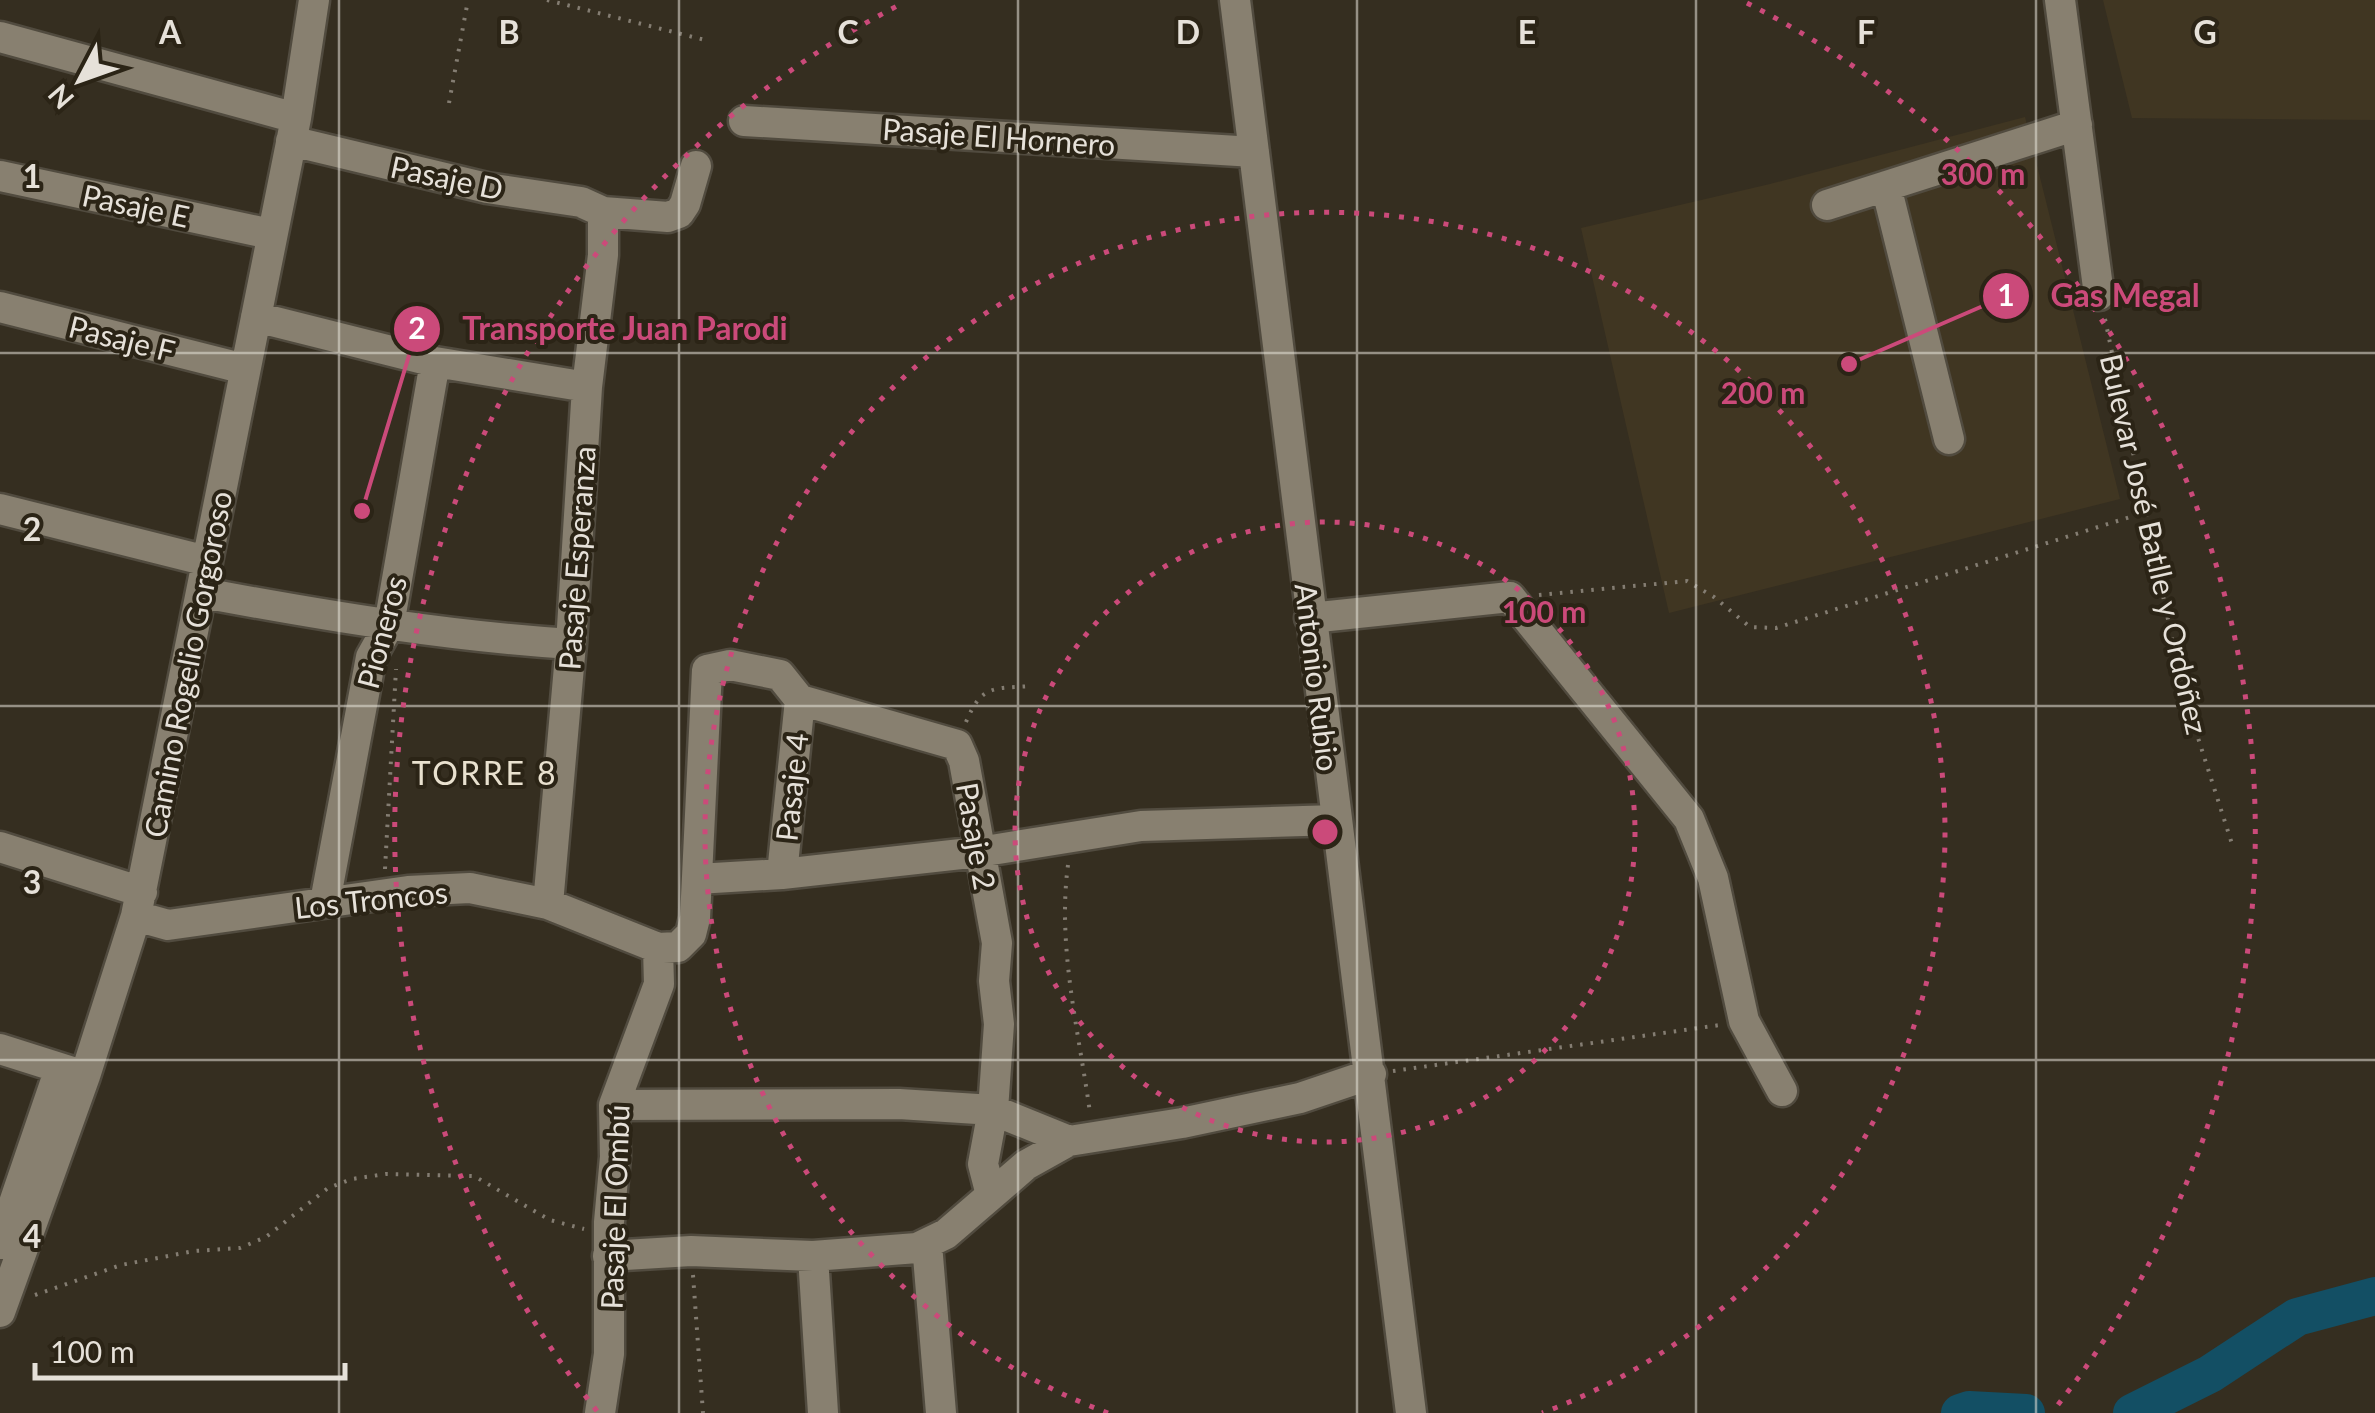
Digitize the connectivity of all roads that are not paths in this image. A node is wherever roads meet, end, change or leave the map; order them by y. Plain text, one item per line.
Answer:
1 (314, 0) edge
2 (1235, 0) edge
3 (2060, 0) edge
4 (0, 37) edge
5 (744, 121) dead end
6 (2077, 125) junction
7 (293, 130) junction
8 (1254, 152) junction
9 (696, 166) dead end
10 (0, 176) edge
11 (1886, 186) junction
12 (1827, 205) dead end
13 (603, 212) junction
14 (272, 234) junction
15 (2100, 295) road end
16 (0, 308) edge
17 (256, 317) junction
18 (435, 362) junction
19 (245, 369) junction
20 (586, 387) junction
21 (1948, 439) dead end
22 (0, 509) edge
23 (207, 562) junction
24 (203, 593) junction
25 (1310, 618) junction
26 (389, 625) junction
27 (571, 644) junction
28 (800, 700) junction
29 (1337, 820) junction
30 (0, 847) edge
31 (979, 852) junction
32 (782, 874) junction
33 (697, 879) junction
34 (324, 902) junction
35 (139, 904) junction
36 (548, 904) junction
37 (658, 948) junction
38 (0, 1049) edge
39 (1370, 1074) junction
40 (85, 1076) junction
41 (1782, 1091) dead end
42 (614, 1105) junction
43 (993, 1110) junction
44 (1081, 1139) junction
45 (991, 1195) junction
46 (0, 1244) edge
47 (926, 1244) junction
48 (608, 1245) junction
49 (814, 1256) junction
50 (0, 1310) edge
51 (600, 1413) edge
52 (824, 1413) edge
53 (941, 1413) edge
54 (1411, 1413) edge

1 - 7 street, Camino Rogelio Gorgoroso
2 - 8 street, Antonio Rubio
3 - 6 street
4 - 7 street, Pasaje D
5 - 8 street, Pasaje El Hornero
6 - 11 street
6 - 15 street
7 - 13 street, Pasaje D
7 - 14 street, Camino Rogelio Gorgoroso
8 - 25 street, Antonio Rubio
9 - 13 street, Pasaje D
10 - 14 street, Pasaje E
11 - 12 street
11 - 21 street
13 - 20 street, Pasaje Esperanza
14 - 17 street, Camino Rogelio Gorgoroso
16 - 19 street, Pasaje F
17 - 18 street
17 - 19 street, Camino Rogelio Gorgoroso
18 - 20 street
18 - 26 street, Pioneros
19 - 23 street, Camino Rogelio Gorgoroso
20 - 27 street, Pasaje Esperanza
22 - 23 street
23 - 24 street, Camino Rogelio Gorgoroso
24 - 26 street
24 - 35 street, Camino Rogelio Gorgoroso
25 - 29 street, Antonio Rubio
25 - 41 street
26 - 27 street
26 - 34 street, Pioneros
27 - 36 street, Pasaje Esperanza
28 - 31 street, Pasaje 2
28 - 32 street, Pasaje 4
28 - 33 street, Pasaje 2
29 - 31 street
29 - 39 street, Antonio Rubio
30 - 35 street, Los Troncos
31 - 32 street
31 - 43 street, Pasaje 2
32 - 33 street
33 - 37 street
34 - 35 street, Los Troncos
34 - 36 street, Los Troncos
35 - 40 street, Camino Rogelio Gorgoroso
36 - 37 street, Los Troncos
37 - 42 street, Pasaje El Ombú
38 - 40 street
39 - 44 street
39 - 54 street, Antonio Rubio
40 - 46 street
40 - 50 street, Camino Rogelio Gorgoroso
42 - 43 street
42 - 48 street, Pasaje El Ombú
43 - 44 street
43 - 45 street, Pasaje 2
44 - 45 street
45 - 47 street
47 - 49 street
47 - 53 street
48 - 49 street
48 - 51 street, Pasaje El Ombú
49 - 52 street

